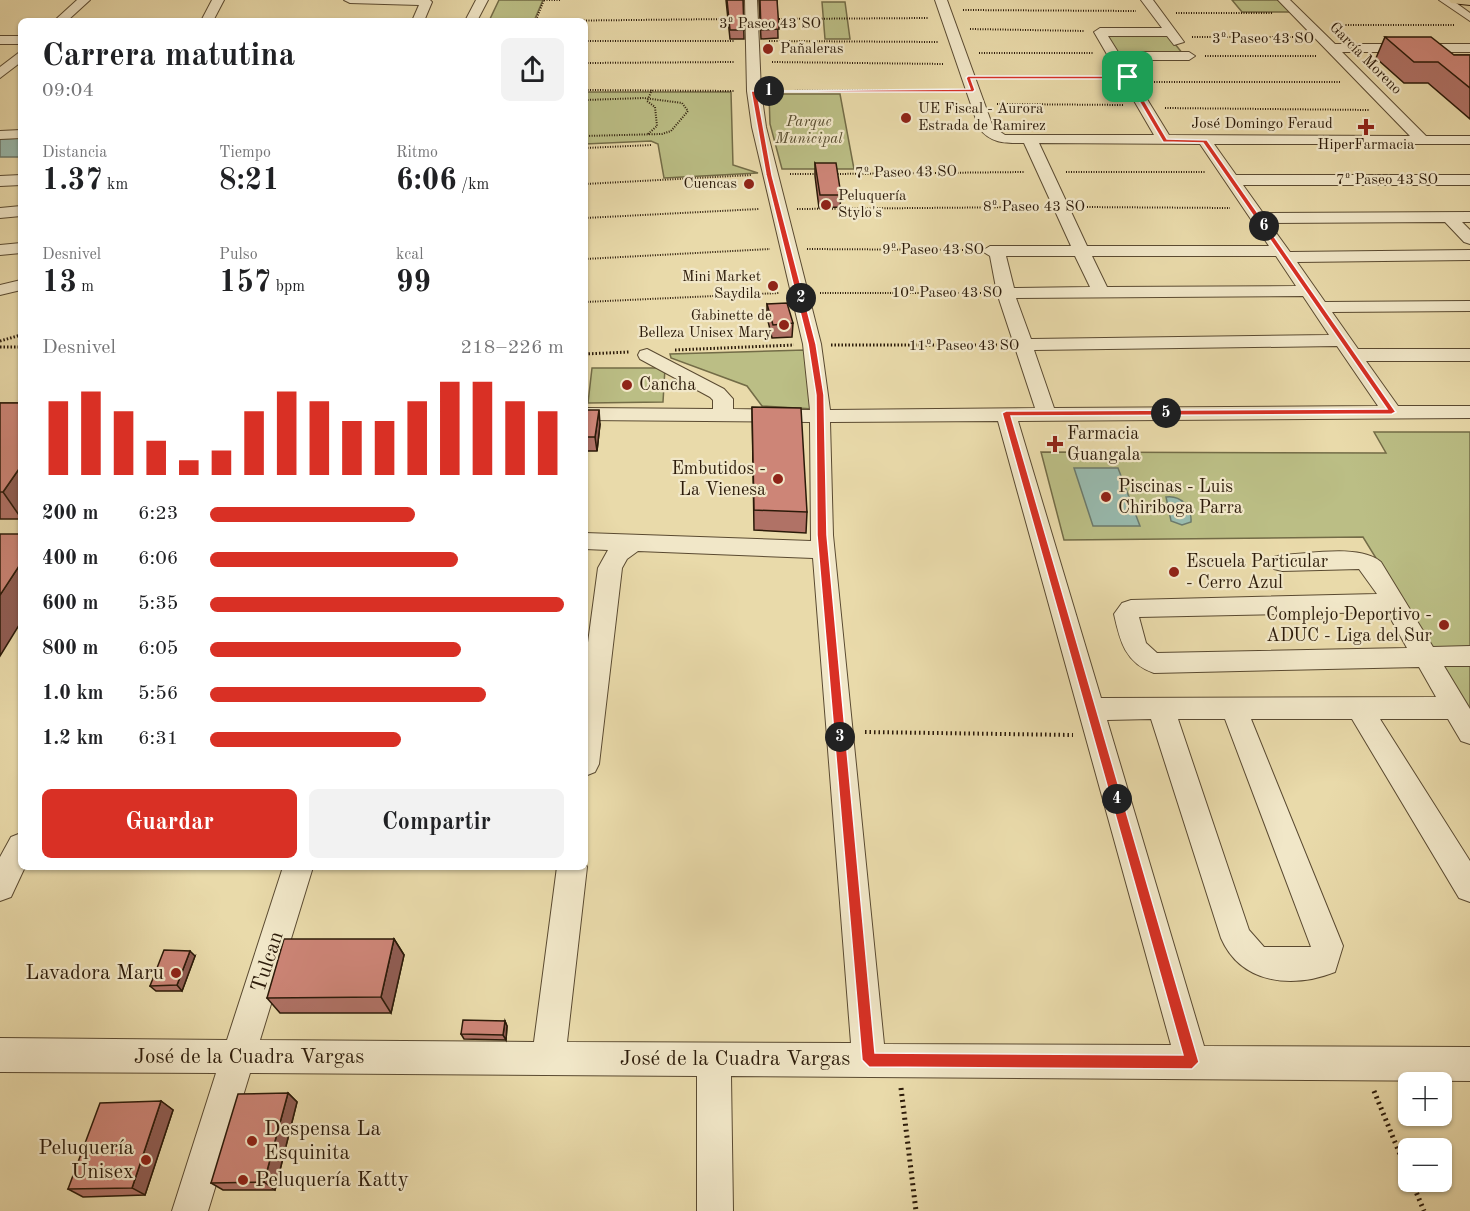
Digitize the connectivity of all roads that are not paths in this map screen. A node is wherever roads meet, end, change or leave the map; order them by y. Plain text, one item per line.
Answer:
1 (84, 0) edge
2 (218, 0) edge
3 (350, 0) edge
4 (482, 0) edge
5 (751, 0) edge
6 (1147, 0) edge
7 (1284, 0) edge
8 (1445, 0) edge
9 (1457, 0) edge
10 (1470, 1) edge
11 (63, 18) edge
12 (209, 18) edge
13 (419, 18) edge
14 (473, 18) edge
15 (1470, 18) edge
16 (952, 31) edge
17 (1173, 35) junction
18 (0, 40) edge
19 (18, 40) edge
20 (1470, 48) edge
21 (1335, 52) junction
22 (1114, 54) junction
23 (18, 58) edge
24 (0, 76) edge
25 (18, 77) edge
26 (18, 134) edge
27 (0, 135) edge
28 (1030, 140) junction
29 (1422, 140) junction
30 (1165, 141) junction
31 (1205, 141) junction
32 (1467, 143) edge
33 (1230, 176) junction
34 (18, 180) edge
35 (1470, 180) edge
36 (0, 181) edge
37 (18, 211) edge
38 (0, 213) edge
39 (1255, 213) junction
40 (1449, 217) junction
41 (1470, 217) edge
42 (1470, 239) edge
43 (18, 248) edge
44 (0, 250) edge
45 (1081, 251) junction
46 (1283, 254) junction
47 (1470, 255) edge
48 (18, 286) edge
49 (0, 290) edge
50 (1100, 291) junction
51 (1309, 291) junction
52 (1006, 293) junction
53 (1470, 306) edge
54 (1320, 307) junction
55 (1025, 345) junction
56 (1348, 348) junction
57 (640, 353) road end
58 (1470, 355) edge
59 (1392, 412) junction
60 (1470, 412) edge
61 (1006, 413) junction
62 (1046, 413) junction
63 (588, 414) edge
64 (723, 415) junction
65 (821, 416) junction
66 (588, 542) edge
67 (633, 544) junction
68 (824, 550) junction
69 (1282, 563) dead end
70 (1394, 603) junction
71 (1470, 656) edge
72 (1427, 659) junction
73 (1456, 708) junction
74 (1091, 709) junction
75 (1161, 709) junction
76 (1234, 709) junction
77 (1360, 709) junction
78 (1470, 733) edge
79 (588, 740) edge
80 (18, 852) edge
81 (297, 870) edge
82 (572, 870) edge
83 (0, 887) edge
84 (1470, 888) edge
85 (0, 1055) edge
86 (237, 1057) junction
87 (548, 1059) junction
88 (714, 1059) junction
89 (883, 1060) junction
90 (1192, 1062) junction
91 (1470, 1064) edge
92 (190, 1211) edge
93 (715, 1211) edge

1 - 11 street
2 - 12 street
3 - 13 street
4 - 14 street
5 - 65 street
6 - 17 street
7 - 21 street, García Moreno
8 - 15 street
9 - 10 main road
16 - 28 street, José Domingo Feraud
17 - 22 street
17 - 22 street, 3º Paseo 43 SO
18 - 19 street
20 - 21 street, 3º Paseo 43 SO
21 - 29 street, García Moreno
22 - 30 street
23 - 24 street
24 - 25 street
26 - 27 street
28 - 30 street, José Domingo Feraud
28 - 45 street
29 - 31 street, José Domingo Feraud
29 - 32 street, José Domingo Feraud
30 - 31 street, José Domingo Feraud
31 - 33 street
33 - 35 street, 7º Paseo 43 SO
33 - 39 street
34 - 36 street
37 - 38 street
39 - 40 street
39 - 46 street
40 - 41 street
40 - 42 street
43 - 44 street
45 - 46 street, 9º Paseo 43 SO
45 - 50 street
45 - 52 street, 9º Paseo 43 SO
46 - 47 street, 9º Paseo 43 SO
46 - 51 street
48 - 49 street
50 - 51 street, 10º Paseo 43 SO
50 - 52 street, 10º Paseo 43 SO
51 - 54 street
52 - 55 street
53 - 54 street
54 - 56 street
55 - 56 street, 11º Paseo 43 SO
55 - 62 street
56 - 58 street, 11º Paseo 43 SO
56 - 59 street
57 - 64 street
59 - 60 street
59 - 62 street
61 - 62 street
61 - 65 street
61 - 74 street
63 - 64 street
64 - 65 street
65 - 68 street
66 - 67 street
67 - 68 street
67 - 79 street
68 - 89 street
69 - 70 street
70 - 72 street
70 - 72 street
71 - 72 street
72 - 73 street
73 - 77 street
73 - 78 street
74 - 75 street
74 - 90 street
75 - 76 street
75 - 76 street
76 - 77 street
77 - 84 street
80 - 83 street
81 - 86 street, Tulcan
82 - 87 street
85 - 86 street, José de la Cuadra Vargas
86 - 87 street, José de la Cuadra Vargas
86 - 92 street, Tulcan
87 - 88 street, José de la Cuadra Vargas
88 - 89 street, José de la Cuadra Vargas
88 - 93 street
89 - 90 street, José de la Cuadra Vargas
90 - 91 street, José de la Cuadra Vargas

